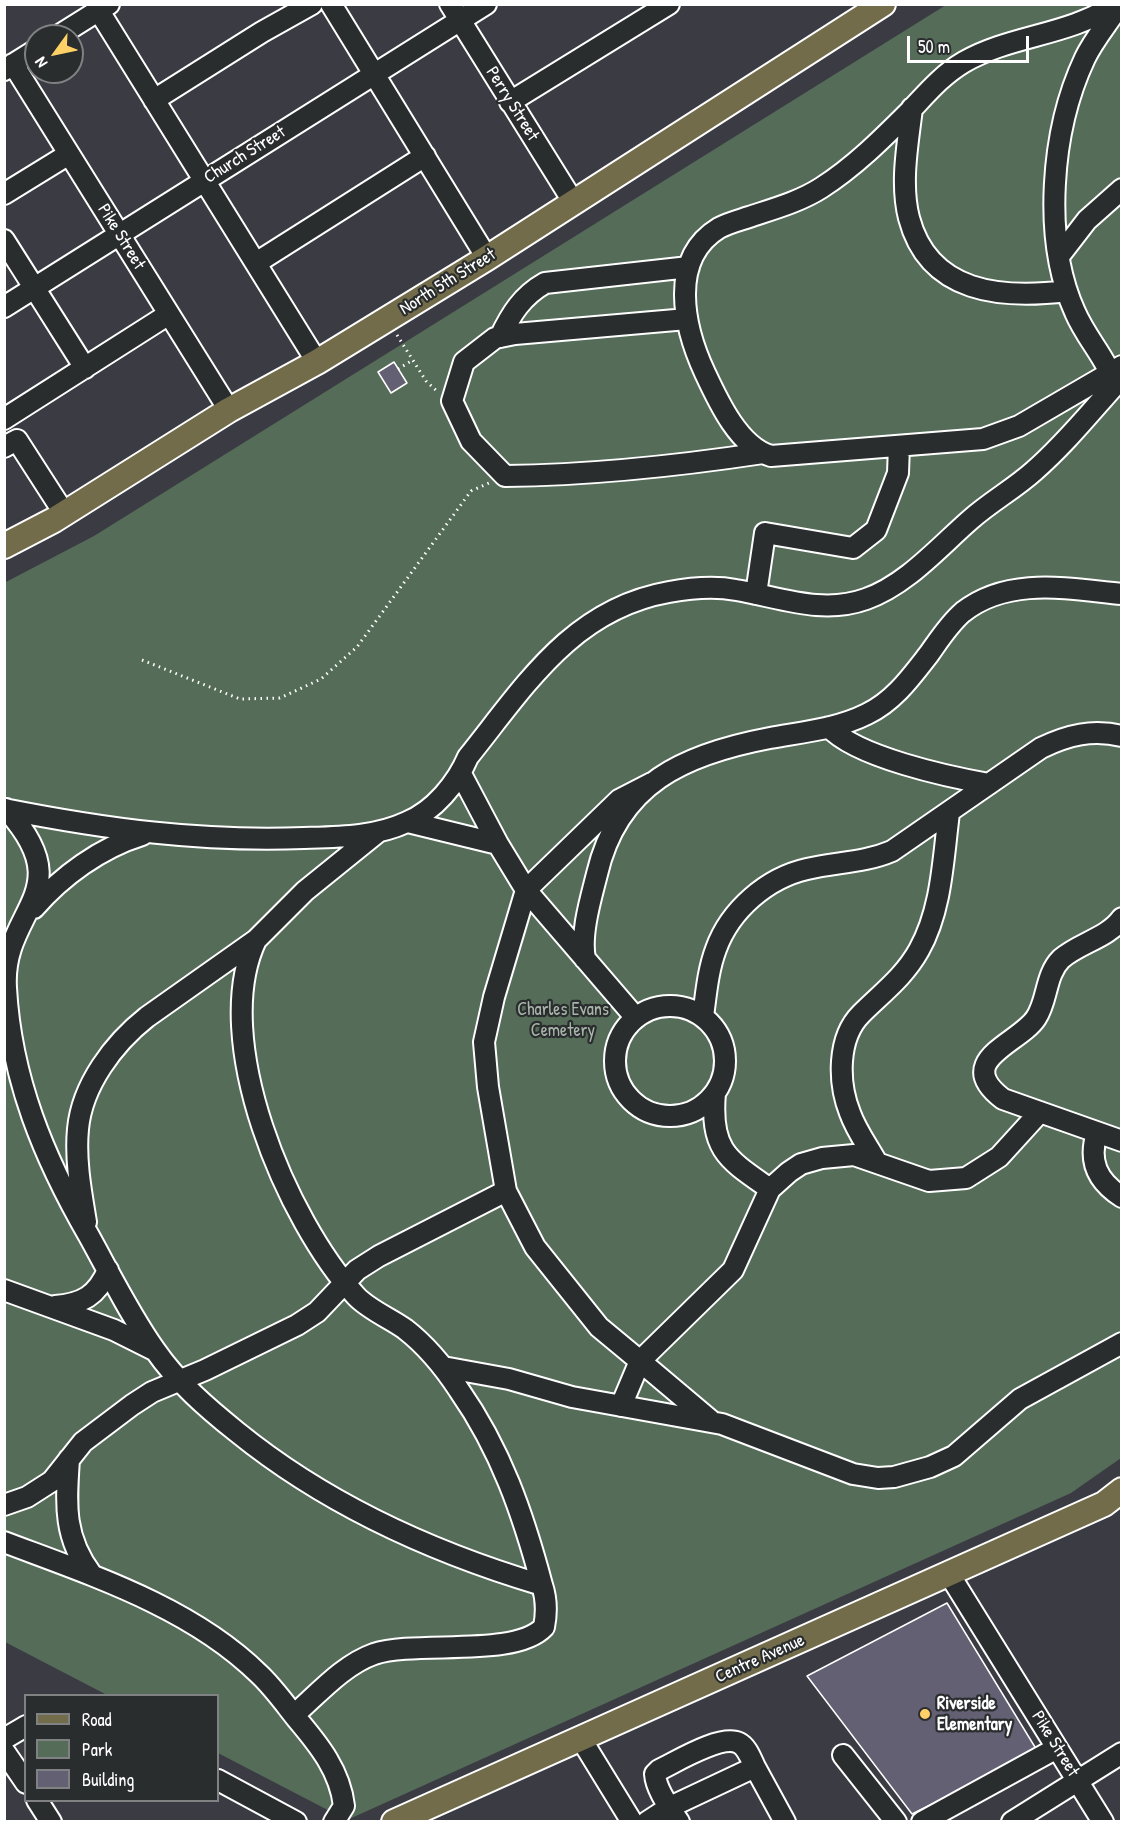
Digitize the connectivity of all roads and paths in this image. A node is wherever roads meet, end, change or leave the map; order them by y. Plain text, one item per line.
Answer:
1 (312, 4) edge
2 (331, 4) edge
3 (486, 4) edge
4 (669, 4) edge
5 (883, 4) edge
6 (1118, 4) edge
7 (104, 8) edge
8 (455, 13) edge
9 (78, 24) edge
10 (24, 58) edge
11 (9, 67) edge
12 (374, 74) junction
13 (154, 100) junction
14 (510, 102) junction
15 (912, 108) junction
16 (876, 144) junction
17 (69, 154) junction
18 (425, 156) junction
19 (906, 166) junction
20 (205, 180) junction
21 (1122, 189) edge
22 (4, 194) edge
23 (574, 203) junction
24 (120, 234) junction
25 (4, 240) edge
26 (1060, 255) junction
27 (487, 258) junction
28 (256, 263) junction
29 (689, 267) junction
30 (35, 288) junction
31 (1067, 291) junction
32 (4, 307) edge
33 (170, 314) junction
34 (387, 319) junction
35 (687, 319) junction
36 (500, 337) junction
37 (413, 360) junction
38 (317, 362) junction
39 (85, 368) junction
40 (398, 369) dead end
41 (1117, 379) edge
42 (454, 396) junction
43 (229, 410) junction
44 (4, 419) edge
45 (899, 446) junction
46 (4, 447) edge
47 (763, 453) junction
48 (505, 476) junction
49 (64, 513) junction
50 (4, 546) edge
51 (756, 594) junction
52 (1122, 594) edge
53 (141, 660) dead end
54 (830, 727) junction
55 (1122, 736) edge
56 (461, 774) junction
57 (652, 783) junction
58 (989, 784) junction
59 (5, 809) edge
60 (949, 813) junction
61 (408, 822) junction
62 (378, 832) junction
63 (149, 833) junction
64 (498, 844) junction
65 (526, 890) junction
66 (28, 915) junction
67 (1122, 918) edge
68 (256, 940) junction
69 (585, 959) junction
70 (5, 963) edge
71 (703, 1017) junction
72 (636, 1018) junction
73 (716, 1094) junction
74 (1040, 1112) junction
75 (1097, 1133) junction
76 (1121, 1141) edge
77 (876, 1161) junction
78 (770, 1189) junction
79 (506, 1191) junction
80 (1122, 1197) edge
81 (87, 1234) junction
82 (108, 1270) junction
83 (345, 1282) junction
84 (4, 1290) edge
85 (49, 1306) junction
86 (1122, 1343) edge
87 (154, 1350) junction
88 (640, 1361) junction
89 (443, 1367) junction
90 (180, 1381) junction
91 (621, 1406) junction
92 (712, 1422) junction
93 (69, 1459) junction
94 (1122, 1490) edge
95 (4, 1505) edge
96 (4, 1542) edge
97 (949, 1574) junction
98 (92, 1575) junction
99 (542, 1585) junction
100 (294, 1715) junction
101 (24, 1727) edge
102 (581, 1738) junction
103 (4, 1739) edge
104 (1057, 1748) junction
105 (4, 1751) edge
106 (1122, 1753) edge
107 (843, 1755) dead end
108 (755, 1767) junction
109 (24, 1780) edge
110 (1078, 1780) junction
111 (219, 1781) edge
112 (38, 1802) edge
113 (674, 1814) edge
114 (51, 1821) edge
115 (296, 1821) edge
116 (334, 1821) edge
117 (394, 1821) edge
118 (632, 1821) edge
119 (647, 1821) edge
120 (785, 1821) edge
121 (896, 1821) edge
122 (922, 1821) edge
123 (1012, 1821) edge
124 (1103, 1821) edge

1 - 13 street
2 - 12 street
3 - 8 street, Church Street
4 - 14 street
5 - 23 main road, North 5th Street
6 - 15 street
6 - 26 street
7 - 9 street
7 - 13 street
8 - 12 street, Church Street
8 - 14 street, Perry Street
10 - 11 street
11 - 17 street, Pike Street
12 - 18 street
12 - 20 street, Church Street
13 - 20 street
14 - 23 street, Perry Street
15 - 16 street
15 - 19 street
16 - 19 street
16 - 29 street
17 - 22 street
17 - 24 street, Pike Street
18 - 27 street
18 - 28 street
19 - 31 street
20 - 24 street, Church Street
20 - 28 street
21 - 26 street
23 - 27 main road, North 5th Street
24 - 30 street, Church Street
24 - 33 street, Pike Street
25 - 30 street
26 - 31 street
27 - 34 main road, North 5th Street
28 - 38 street
29 - 35 street
29 - 36 street
30 - 32 street, Church Street
30 - 39 street
31 - 41 street
33 - 39 street
33 - 43 street, Pike Street
34 - 37 path
34 - 38 main road, North 5th Street
35 - 36 street
35 - 47 street
36 - 42 street
37 - 40 path
37 - 42 path
38 - 43 main road, North 5th Street
39 - 44 street
41 - 45 street
41 - 51 street
42 - 48 street
43 - 49 main road, North 5th Street
45 - 47 street
45 - 51 street
46 - 49 street
47 - 48 street
48 - 53 path
49 - 50 main road, North 5th Street
51 - 56 street
52 - 54 street
54 - 57 street
54 - 58 street
55 - 58 street
56 - 61 street
56 - 64 street
57 - 65 street
57 - 69 street
58 - 60 street
59 - 63 street
59 - 66 street
60 - 71 street
60 - 77 street
61 - 62 street
61 - 64 street
62 - 63 street
62 - 68 street
63 - 66 street
64 - 65 street
65 - 69 street
65 - 79 street
66 - 70 street
67 - 74 street
68 - 81 street
68 - 83 street
69 - 72 street
70 - 81 street
71 - 72 street
71 - 73 street
72 - 73 street
73 - 78 street
74 - 75 street
74 - 77 street
75 - 76 street
75 - 80 street
77 - 78 street
78 - 88 street
79 - 83 street
79 - 88 street
81 - 82 street
82 - 85 street
82 - 87 street
83 - 89 street
83 - 90 street
84 - 85 street
85 - 87 street
86 - 92 street
87 - 90 street
88 - 91 street
88 - 92 street
89 - 91 street
89 - 99 street
90 - 93 street
90 - 99 street
91 - 92 street
93 - 95 street
93 - 98 street
94 - 97 main road, Centre Avenue
96 - 98 street
97 - 102 main road, Centre Avenue
97 - 104 street, Pike Street
98 - 100 street
99 - 100 street
100 - 116 street
101 - 103 street
102 - 117 main road, Centre Avenue
102 - 118 street
104 - 110 street, Pike Street
104 - 122 street
105 - 109 street
106 - 110 street
107 - 121 street
108 - 113 street
108 - 113 street
108 - 120 street
110 - 123 street
110 - 124 street, Pike Street
111 - 115 street
112 - 114 street
113 - 119 street

